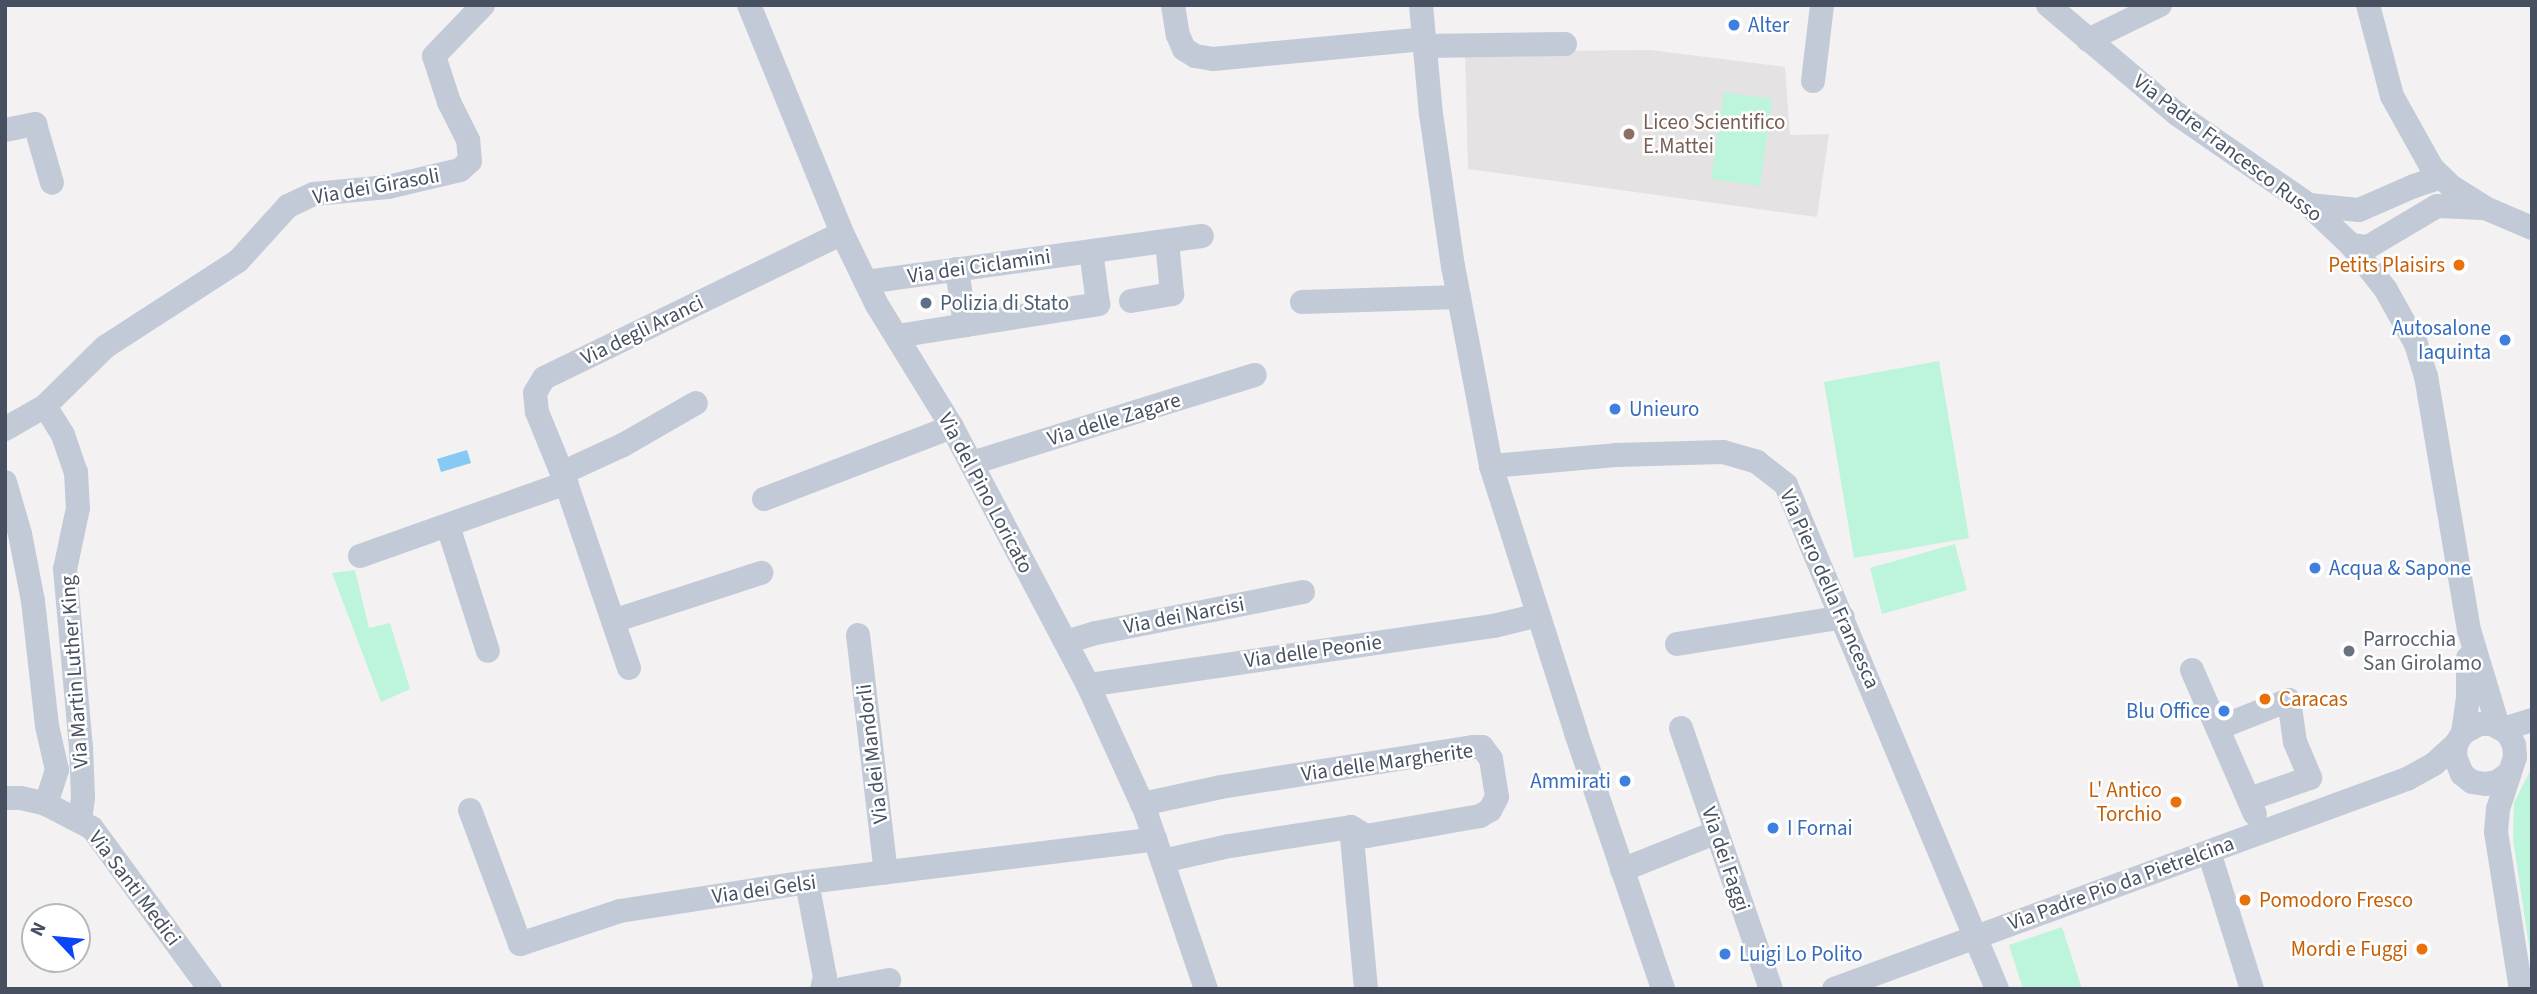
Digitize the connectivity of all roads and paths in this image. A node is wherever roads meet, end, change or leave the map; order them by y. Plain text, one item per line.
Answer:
1 (483, 5) edge
2 (749, 5) edge
3 (1173, 5) edge
4 (1421, 5) edge
5 (1822, 5) edge
6 (2048, 5) edge
7 (2160, 5) edge
8 (2368, 5) edge
9 (2088, 40) junction
10 (1423, 42) junction
11 (1565, 44) dead end
12 (1813, 81) dead end
13 (5, 131) edge
14 (2415, 141) junction
15 (52, 183) dead end
16 (2414, 186) junction
17 (2443, 190) junction
18 (2309, 205) junction
19 (2359, 210) junction
20 (2527, 219) edge
21 (842, 233) junction
22 (2395, 233) junction
23 (1202, 236) dead end
24 (2346, 241) junction
25 (1167, 242) junction
26 (1091, 251) junction
27 (957, 269) junction
28 (866, 282) junction
29 (2386, 290) junction
30 (1459, 297) junction
31 (1131, 301) dead end
32 (1302, 302) dead end
33 (965, 325) junction
34 (897, 336) junction
35 (1255, 375) dead end
36 (696, 403) dead end
37 (45, 406) junction
38 (952, 426) junction
39 (5, 429) edge
40 (972, 463) junction
41 (1491, 466) junction
42 (564, 478) junction
43 (5, 482) edge
44 (764, 499) dead end
45 (448, 526) junction
46 (360, 556) dead end
47 (761, 573) dead end
48 (1303, 592) dead end
49 (1538, 615) junction
50 (1843, 617) junction
51 (612, 621) junction
52 (2469, 630) junction
53 (858, 635) dead end
54 (1066, 642) junction
55 (1677, 644) dead end
56 (488, 651) dead end
57 (629, 668) dead end
58 (2192, 670) dead end
59 (1088, 685) junction
60 (2532, 720) edge
61 (2501, 727) junction
62 (1681, 728) dead end
63 (2218, 728) junction
64 (2459, 738) junction
65 (2518, 758) edge
66 (57, 770) junction
67 (2407, 779) junction
68 (2470, 780) junction
69 (5, 798) edge
70 (2249, 799) junction
71 (46, 804) junction
72 (1142, 804) junction
73 (81, 808) junction
74 (470, 810) dead end
75 (1351, 827) junction
76 (1717, 832) junction
77 (2263, 832) junction
78 (2496, 832) junction
79 (1159, 850) junction
80 (2208, 852) junction
81 (1622, 870) junction
82 (886, 872) junction
83 (807, 882) junction
84 (1977, 935) junction
85 (890, 980) dead end
86 (211, 989) edge
87 (822, 989) edge
88 (842, 989) edge
89 (1206, 989) edge
90 (1366, 989) edge
91 (1663, 989) edge
92 (1770, 989) edge
93 (1834, 989) edge
94 (1997, 989) edge
95 (2252, 989) edge
96 (2521, 989) edge

1 - 37 street, Via dei Girasoli
2 - 21 street, Via del Pino Loricato
3 - 10 street
4 - 10 street
5 - 12 street
6 - 9 street, Via Padre Francesco Russo
7 - 9 street
8 - 14 street
9 - 18 street, Via Padre Francesco Russo
10 - 11 street
10 - 30 street
13 - 15 street
14 - 16 street
14 - 17 street
16 - 17 street
16 - 19 street
17 - 20 street
17 - 22 street
18 - 19 street
18 - 24 street, Via Padre Francesco Russo
19 - 24 street
21 - 28 street, Via del Pino Loricato
21 - 42 street, Via degli Aranci
22 - 24 street
22 - 29 street
23 - 25 street, Via dei Ciclamini
24 - 29 street, Via Padre Francesco Russo
25 - 26 street, Via dei Ciclamini
25 - 31 street
26 - 27 street, Via dei Ciclamini
26 - 33 street
27 - 28 street, Via dei Ciclamini
27 - 33 street
28 - 34 street, Via del Pino Loricato
29 - 52 street, Via Padre Francesco Russo
30 - 32 street
30 - 41 street
33 - 34 street
34 - 38 street, Via del Pino Loricato
35 - 40 street, Via delle Zagare
36 - 42 street
37 - 39 street
37 - 73 street, Via Martin Luther King
38 - 40 street, Via del Pino Loricato
38 - 44 street
40 - 54 street, Via del Pino Loricato
41 - 49 street
41 - 50 street, Via Piero della Francesca
42 - 45 street
42 - 51 street, Via degli Aranci
43 - 66 street, Via Martin Luther King
45 - 46 street
45 - 56 street
47 - 51 street
48 - 54 street, Via dei Narcisi
49 - 59 street, Via delle Peonie
49 - 81 street
50 - 55 street
50 - 84 street, Via Piero della Francesca
51 - 57 street, Via degli Aranci
52 - 61 street, Via Padre Francesco Russo
52 - 64 street, Via Padre Francesco Russo
53 - 82 street, Via dei Mandorli
54 - 59 street, Via del Pino Loricato
58 - 63 street
59 - 72 street, Via del Pino Loricato
60 - 61 street
61 - 64 street
61 - 65 street
62 - 76 street, Via dei Faggi
63 - 70 street
63 - 70 street
64 - 67 street, Via Padre Pio da Pietrelcina
64 - 68 street
65 - 68 street
65 - 78 street
66 - 71 street, Via Martin Luther King
66 - 73 street
67 - 68 street, Via Padre Pio da Pietrelcina
67 - 77 street, Via Padre Pio da Pietrelcina
68 - 78 street
69 - 71 street, Via Santi Medici
70 - 77 street
71 - 73 street, Via Santi Medici
72 - 75 street, Via delle Margherite
72 - 79 street, Via del Pino Loricato
73 - 86 street, Via Santi Medici
74 - 83 street, Via dei Gelsi
75 - 79 street, Via delle Margherite
75 - 90 street
76 - 81 street
76 - 92 street, Via dei Faggi
77 - 80 street, Via Padre Pio da Pietrelcina
78 - 96 street
79 - 82 street, Via dei Gelsi
79 - 89 street, Via del Pino Loricato
80 - 84 street, Via Padre Pio da Pietrelcina
80 - 95 street
81 - 91 street
82 - 83 street, Via dei Gelsi
83 - 87 street
84 - 93 street, Via Padre Pio da Pietrelcina
84 - 94 street, Via Piero della Francesca
85 - 88 street

